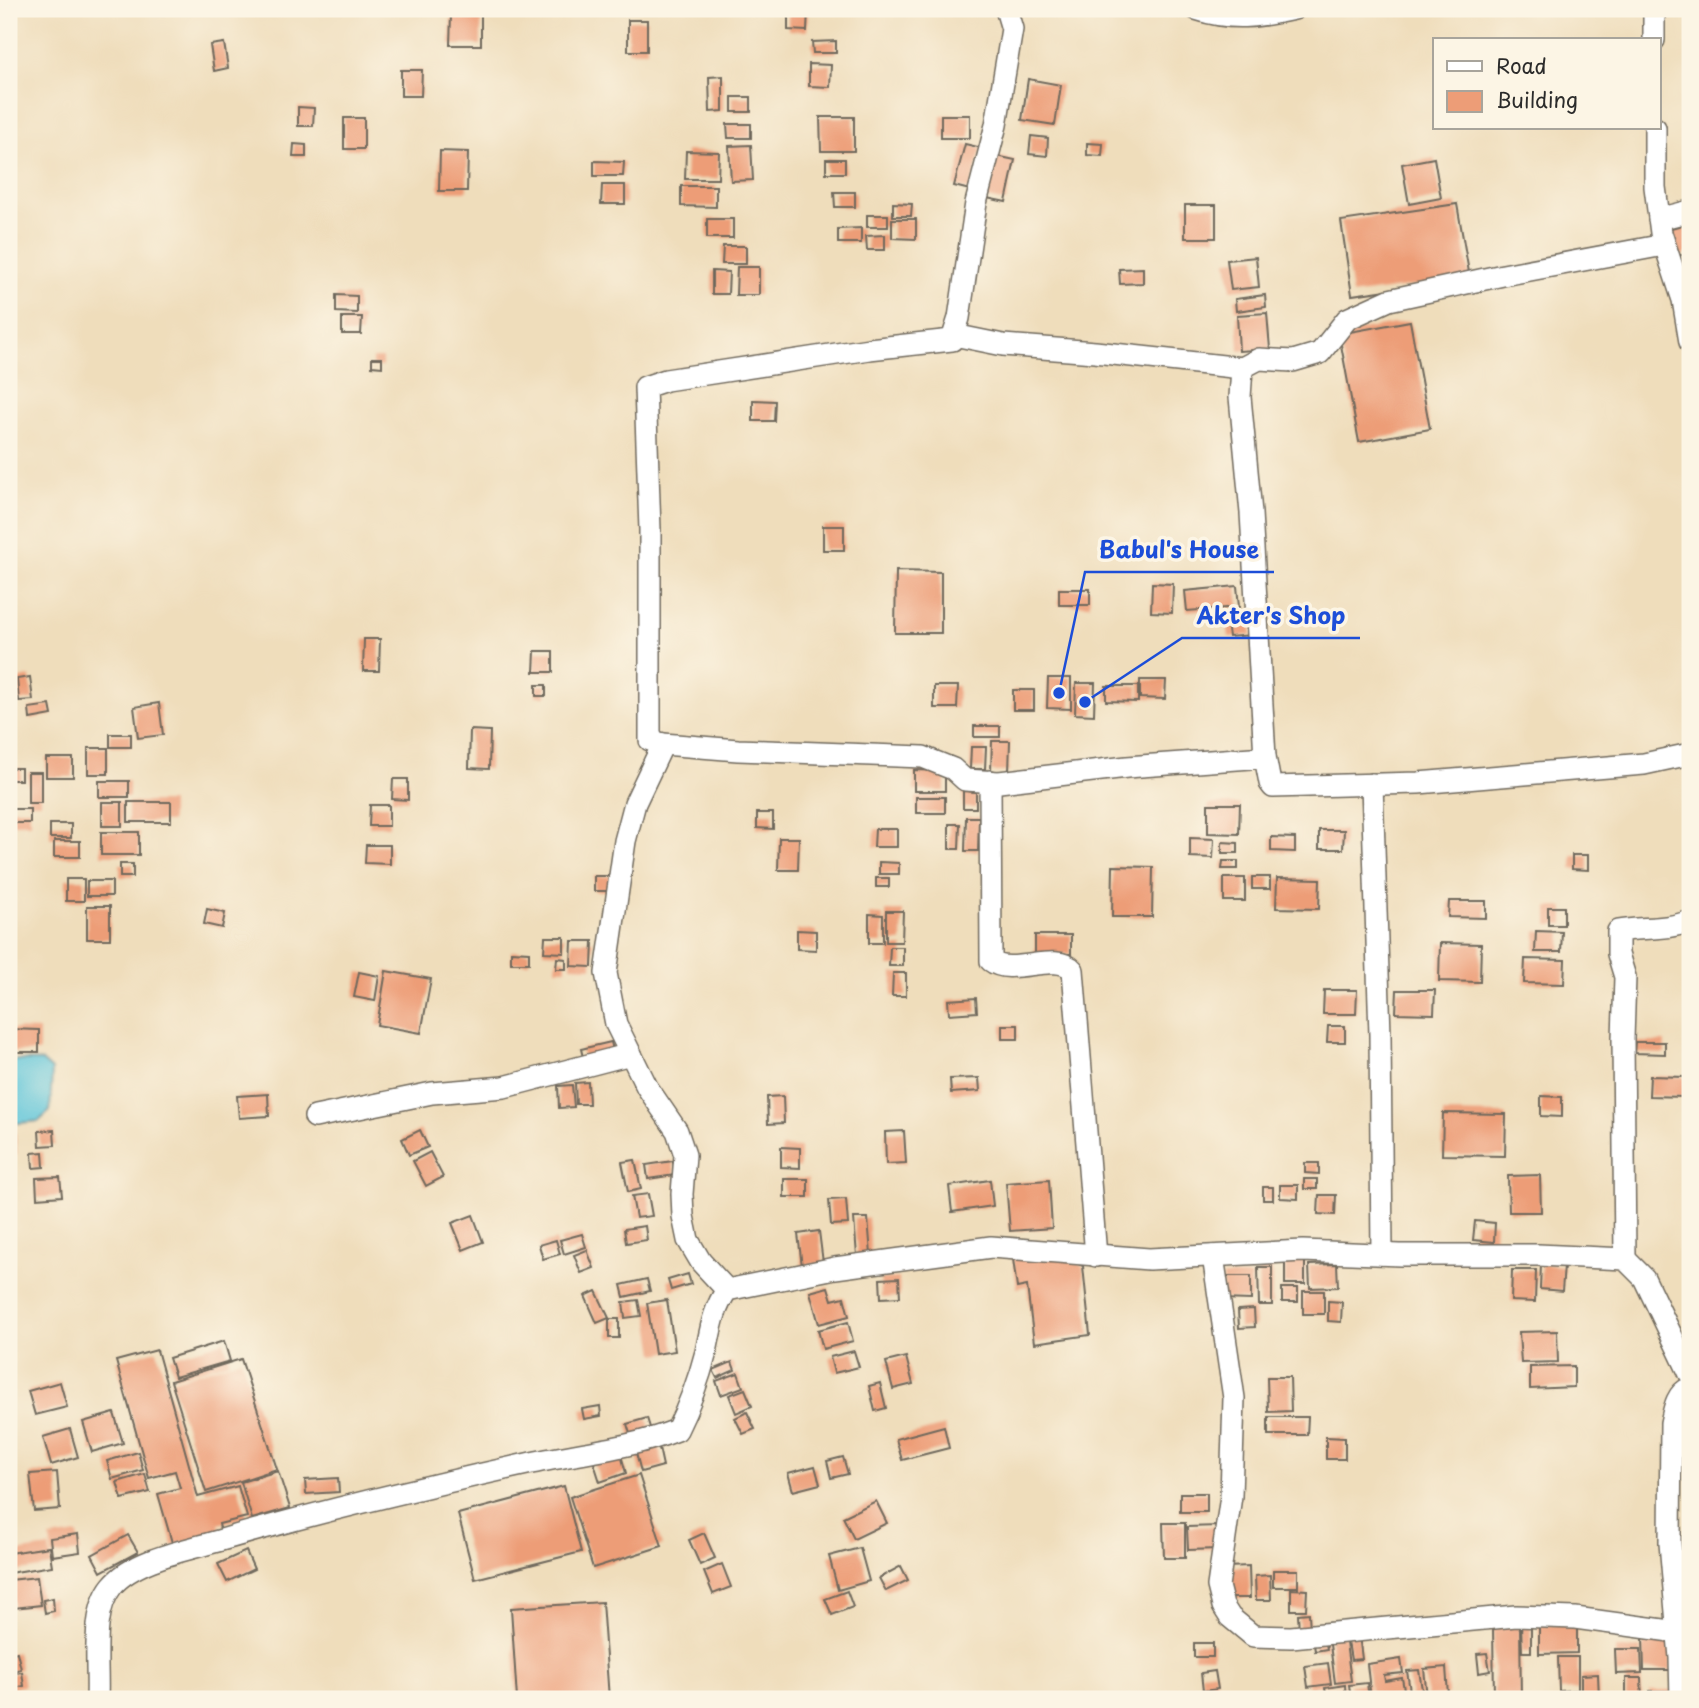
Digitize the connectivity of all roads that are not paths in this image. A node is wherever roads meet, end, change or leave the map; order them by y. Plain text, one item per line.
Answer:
1 (1006, 9) edge
2 (1196, 9) edge
3 (1294, 9) edge
4 (1654, 9) edge
5 (1654, 38) edge
6 (1655, 130) edge
7 (1690, 211) edge
8 (1659, 219) junction
9 (1664, 245) junction
10 (954, 335) junction
11 (1690, 342) edge
12 (1242, 368) junction
13 (663, 744) junction
14 (1690, 754) edge
15 (1265, 757) junction
16 (990, 781) junction
17 (1373, 785) junction
18 (1690, 921) edge
19 (631, 1054) junction
20 (314, 1116) dead end
21 (1382, 1254) junction
22 (1096, 1256) junction
23 (1213, 1256) junction
24 (1625, 1259) junction
25 (727, 1290) junction
26 (1690, 1374) edge
27 (1690, 1388) edge
28 (1678, 1632) junction
29 (97, 1699) edge
30 (1681, 1699) edge

1 - 10 street
2 - 3 street
4 - 5 street
6 - 8 street
7 - 8 street
8 - 9 street
9 - 11 street
9 - 12 street
10 - 12 street
10 - 13 street
12 - 15 street
13 - 16 street
13 - 19 street
14 - 17 street
15 - 16 street
15 - 17 street
16 - 22 street
17 - 21 street
18 - 24 street
19 - 20 street
19 - 25 street
21 - 23 street
21 - 24 street
22 - 23 street
22 - 25 street
23 - 28 street
24 - 26 street
25 - 29 street
27 - 28 street
28 - 30 street

